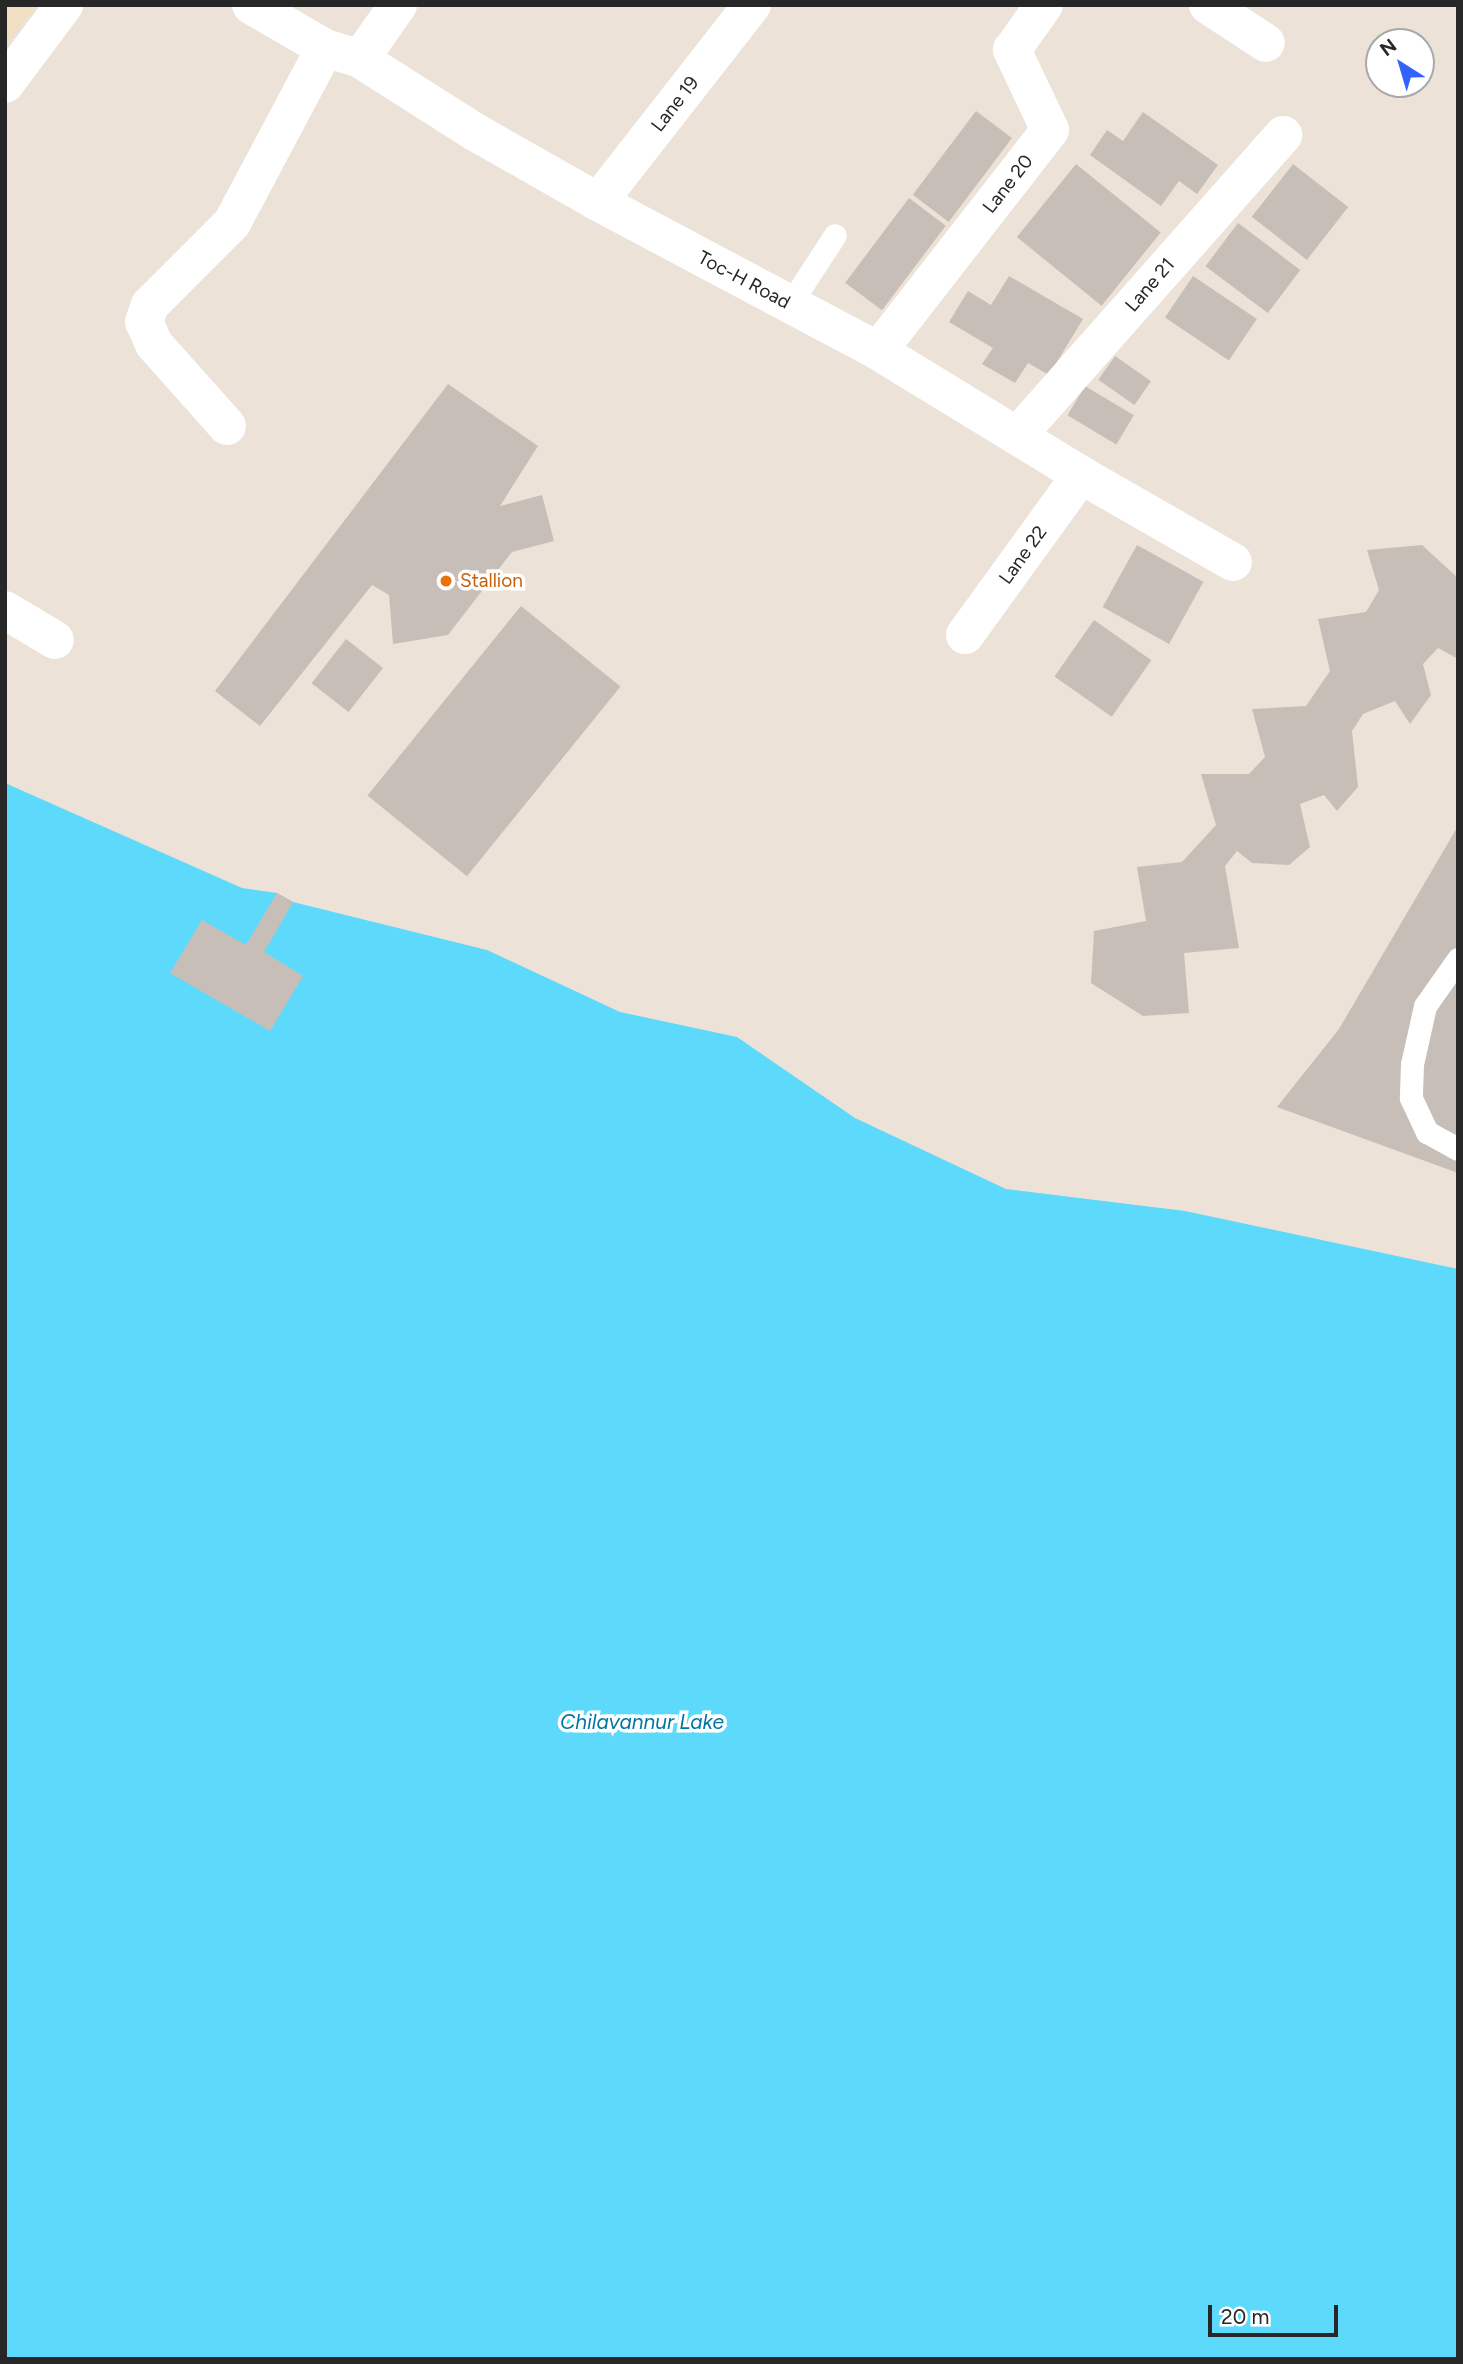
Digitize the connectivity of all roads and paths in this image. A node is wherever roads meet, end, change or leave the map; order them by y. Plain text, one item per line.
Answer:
1 (64, 5) edge
2 (251, 5) edge
3 (398, 5) edge
4 (752, 5) edge
5 (1044, 5) edge
6 (1208, 5) edge
7 (1266, 43) dead end
8 (343, 54) junction
9 (5, 84) edge
10 (1283, 135) dead end
11 (598, 202) junction
12 (835, 235) dead end
13 (790, 304) junction
14 (878, 351) junction
15 (227, 426) dead end
16 (1017, 436) junction
17 (1081, 475) junction
18 (1233, 562) dead end
19 (5, 610) edge
20 (965, 635) dead end
21 (55, 640) dead end
22 (1458, 958) edge
23 (1458, 1149) edge

1 - 9 street
2 - 8 street, Toc-H Road
3 - 8 street
4 - 11 street, Lane 19
5 - 14 street, Lane 20
6 - 7 street
8 - 11 street, Toc-H Road
8 - 15 street
10 - 16 street, Lane 21
11 - 13 street, Toc-H Road
12 - 13 lane
13 - 14 street, Toc-H Road
14 - 16 street, Toc-H Road
16 - 17 street, Toc-H Road
17 - 18 street, Toc-H Road
17 - 20 street, Lane 22
19 - 21 street
22 - 23 lane

